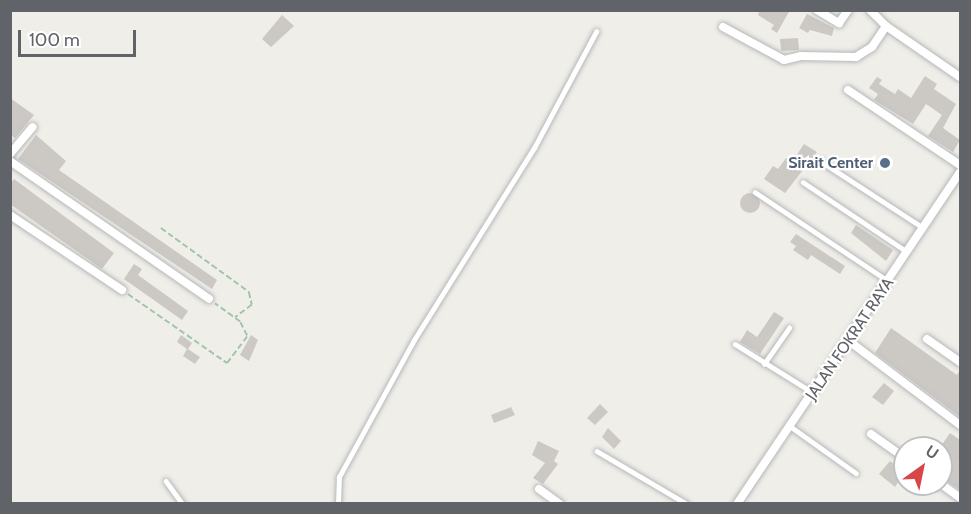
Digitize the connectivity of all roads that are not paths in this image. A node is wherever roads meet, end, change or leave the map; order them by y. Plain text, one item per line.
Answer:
1 (817, 10) edge
2 (849, 10) edge
3 (870, 10) edge
4 (886, 26) junction
5 (723, 27) dead end
6 (596, 32) dead end
7 (960, 77) edge
8 (848, 90) dead end
9 (33, 127) dead end
10 (10, 154) edge
11 (819, 159) dead end
12 (10, 161) edge
13 (960, 165) edge
14 (960, 172) edge
15 (803, 182) dead end
16 (755, 192) dead end
17 (10, 215) edge
18 (924, 229) junction
19 (908, 253) junction
20 (889, 282) junction
21 (122, 290) road end
22 (209, 299) road end
23 (789, 328) dead end
24 (927, 339) dead end
25 (849, 341) junction
26 (735, 344) dead end
27 (960, 362) edge
28 (764, 364) junction
29 (813, 393) junction
30 (960, 425) edge
31 (789, 426) junction
32 (871, 434) dead end
33 (893, 450) edge
34 (597, 452) dead end
35 (856, 473) dead end
36 (165, 481) dead end
37 (539, 489) dead end
38 (183, 504) edge
39 (338, 504) edge
40 (560, 504) edge
41 (687, 504) edge
42 (737, 504) edge

1 - 2 street
3 - 4 street
4 - 5 street
4 - 7 street
6 - 39 lane
8 - 13 street
9 - 10 street
11 - 18 lane
12 - 22 street
14 - 18 street, JALAN FOKRAT RAYA
15 - 19 lane
16 - 20 lane
17 - 21 street
18 - 19 street, JALAN FOKRAT RAYA
19 - 20 street, JALAN FOKRAT RAYA
20 - 25 street, JALAN FOKRAT RAYA
23 - 28 lane
24 - 27 street
25 - 29 street, JALAN FOKRAT RAYA
25 - 30 street
26 - 28 lane
28 - 29 lane
29 - 31 street, JALAN FOKRAT RAYA
31 - 35 lane
31 - 42 street, JALAN FOKRAT RAYA
32 - 33 street
34 - 41 lane
36 - 38 lane
37 - 40 street

